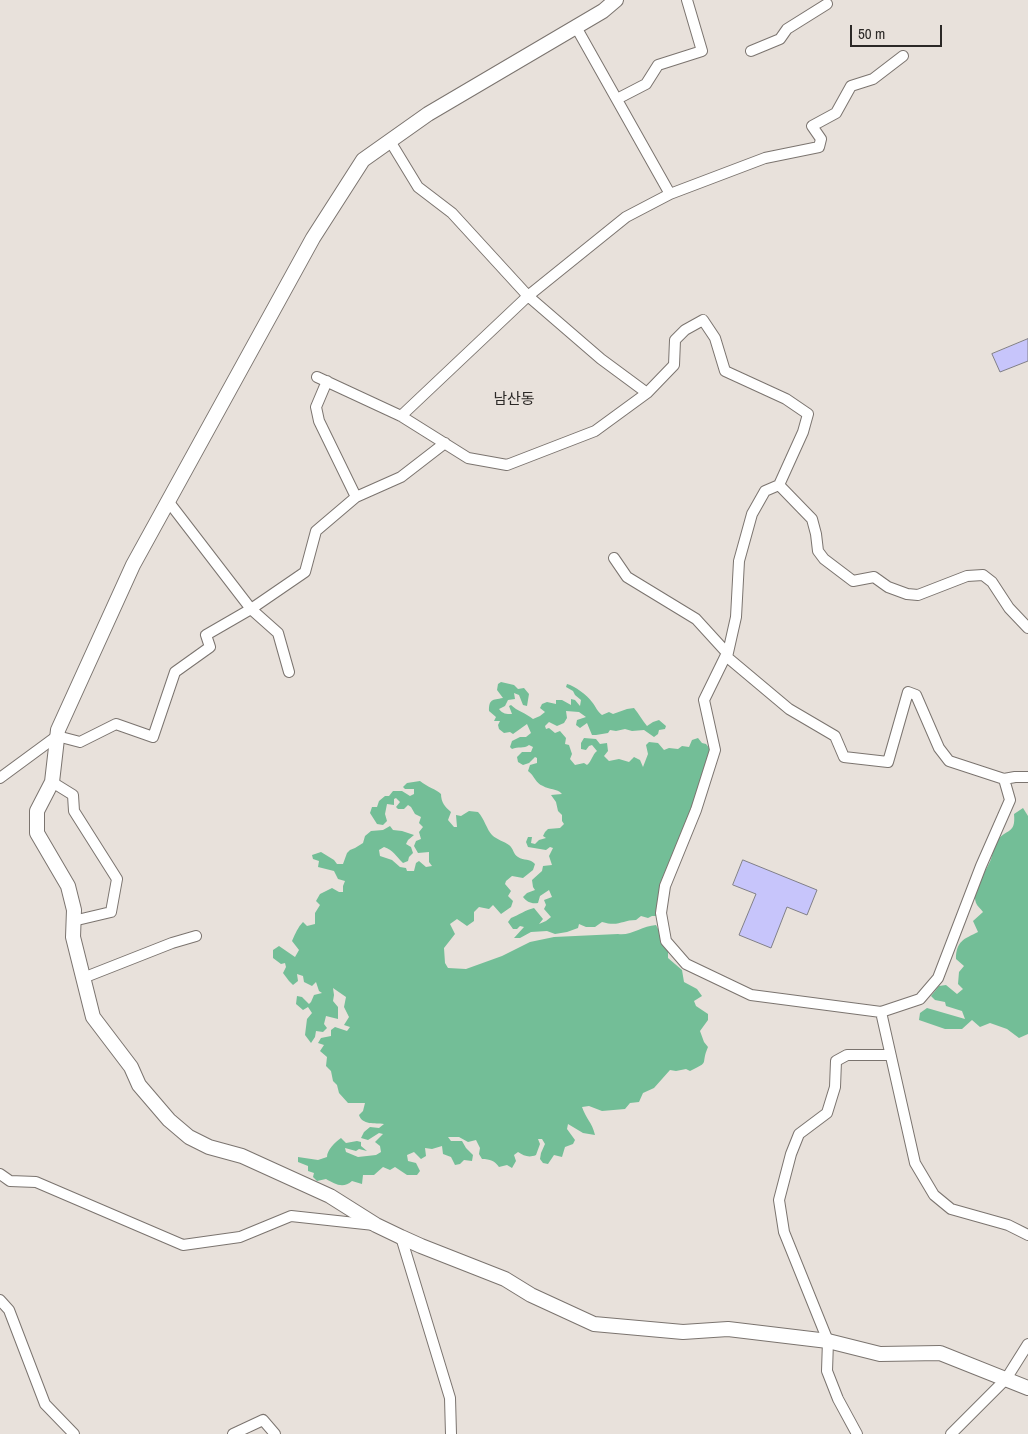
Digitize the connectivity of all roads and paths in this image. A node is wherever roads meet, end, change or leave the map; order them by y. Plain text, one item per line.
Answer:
1 (616, 0) edge
2 (687, 0) edge
3 (827, 4) dead end
4 (576, 27) junction
5 (751, 51) dead end
6 (903, 56) dead end
7 (617, 100) junction
8 (390, 141) junction
9 (670, 194) junction
10 (528, 296) junction
11 (317, 377) dead end
12 (327, 381) junction
13 (647, 393) junction
14 (401, 416) junction
15 (445, 443) junction
16 (780, 485) junction
17 (356, 496) junction
18 (168, 501) junction
19 (614, 558) dead end
20 (251, 609) junction
21 (1028, 628) edge
22 (728, 653) junction
23 (289, 672) dead end
24 (57, 736) junction
25 (1028, 777) edge
26 (0, 778) edge
27 (1004, 779) junction
28 (52, 782) junction
29 (74, 921) junction
30 (196, 936) dead end
31 (83, 978) junction
32 (881, 1012) junction
33 (890, 1055) junction
34 (0, 1174) edge
35 (376, 1225) junction
36 (1028, 1236) edge
37 (401, 1237) junction
38 (0, 1300) edge
39 (828, 1341) junction
40 (1028, 1344) edge
41 (1006, 1378) junction
42 (1028, 1388) edge
43 (74, 1434) edge
44 (233, 1434) edge
45 (275, 1434) edge
46 (451, 1434) edge
47 (857, 1434) edge
48 (951, 1434) edge

1 - 4 street
2 - 7 street
3 - 5 street
4 - 7 street
4 - 8 street
6 - 9 street
7 - 9 street
8 - 10 street
8 - 18 street
9 - 10 street
10 - 13 street
10 - 14 street
11 - 12 street
12 - 14 street
12 - 17 street
13 - 15 street
13 - 16 street
14 - 15 street
15 - 17 street
16 - 21 street
16 - 22 street
17 - 20 street
18 - 20 street
18 - 24 street
19 - 22 street
20 - 23 street
20 - 24 street
22 - 27 street
22 - 32 street
24 - 26 street
24 - 28 street
25 - 27 street
27 - 32 street
28 - 29 street
28 - 29 street
29 - 31 street
30 - 31 street
31 - 35 street
32 - 33 street
33 - 36 street
33 - 39 street
34 - 35 street
35 - 37 street
37 - 39 street
37 - 46 street
38 - 43 street
39 - 41 street
39 - 47 street
40 - 41 street
41 - 42 street
41 - 48 street
44 - 45 street

